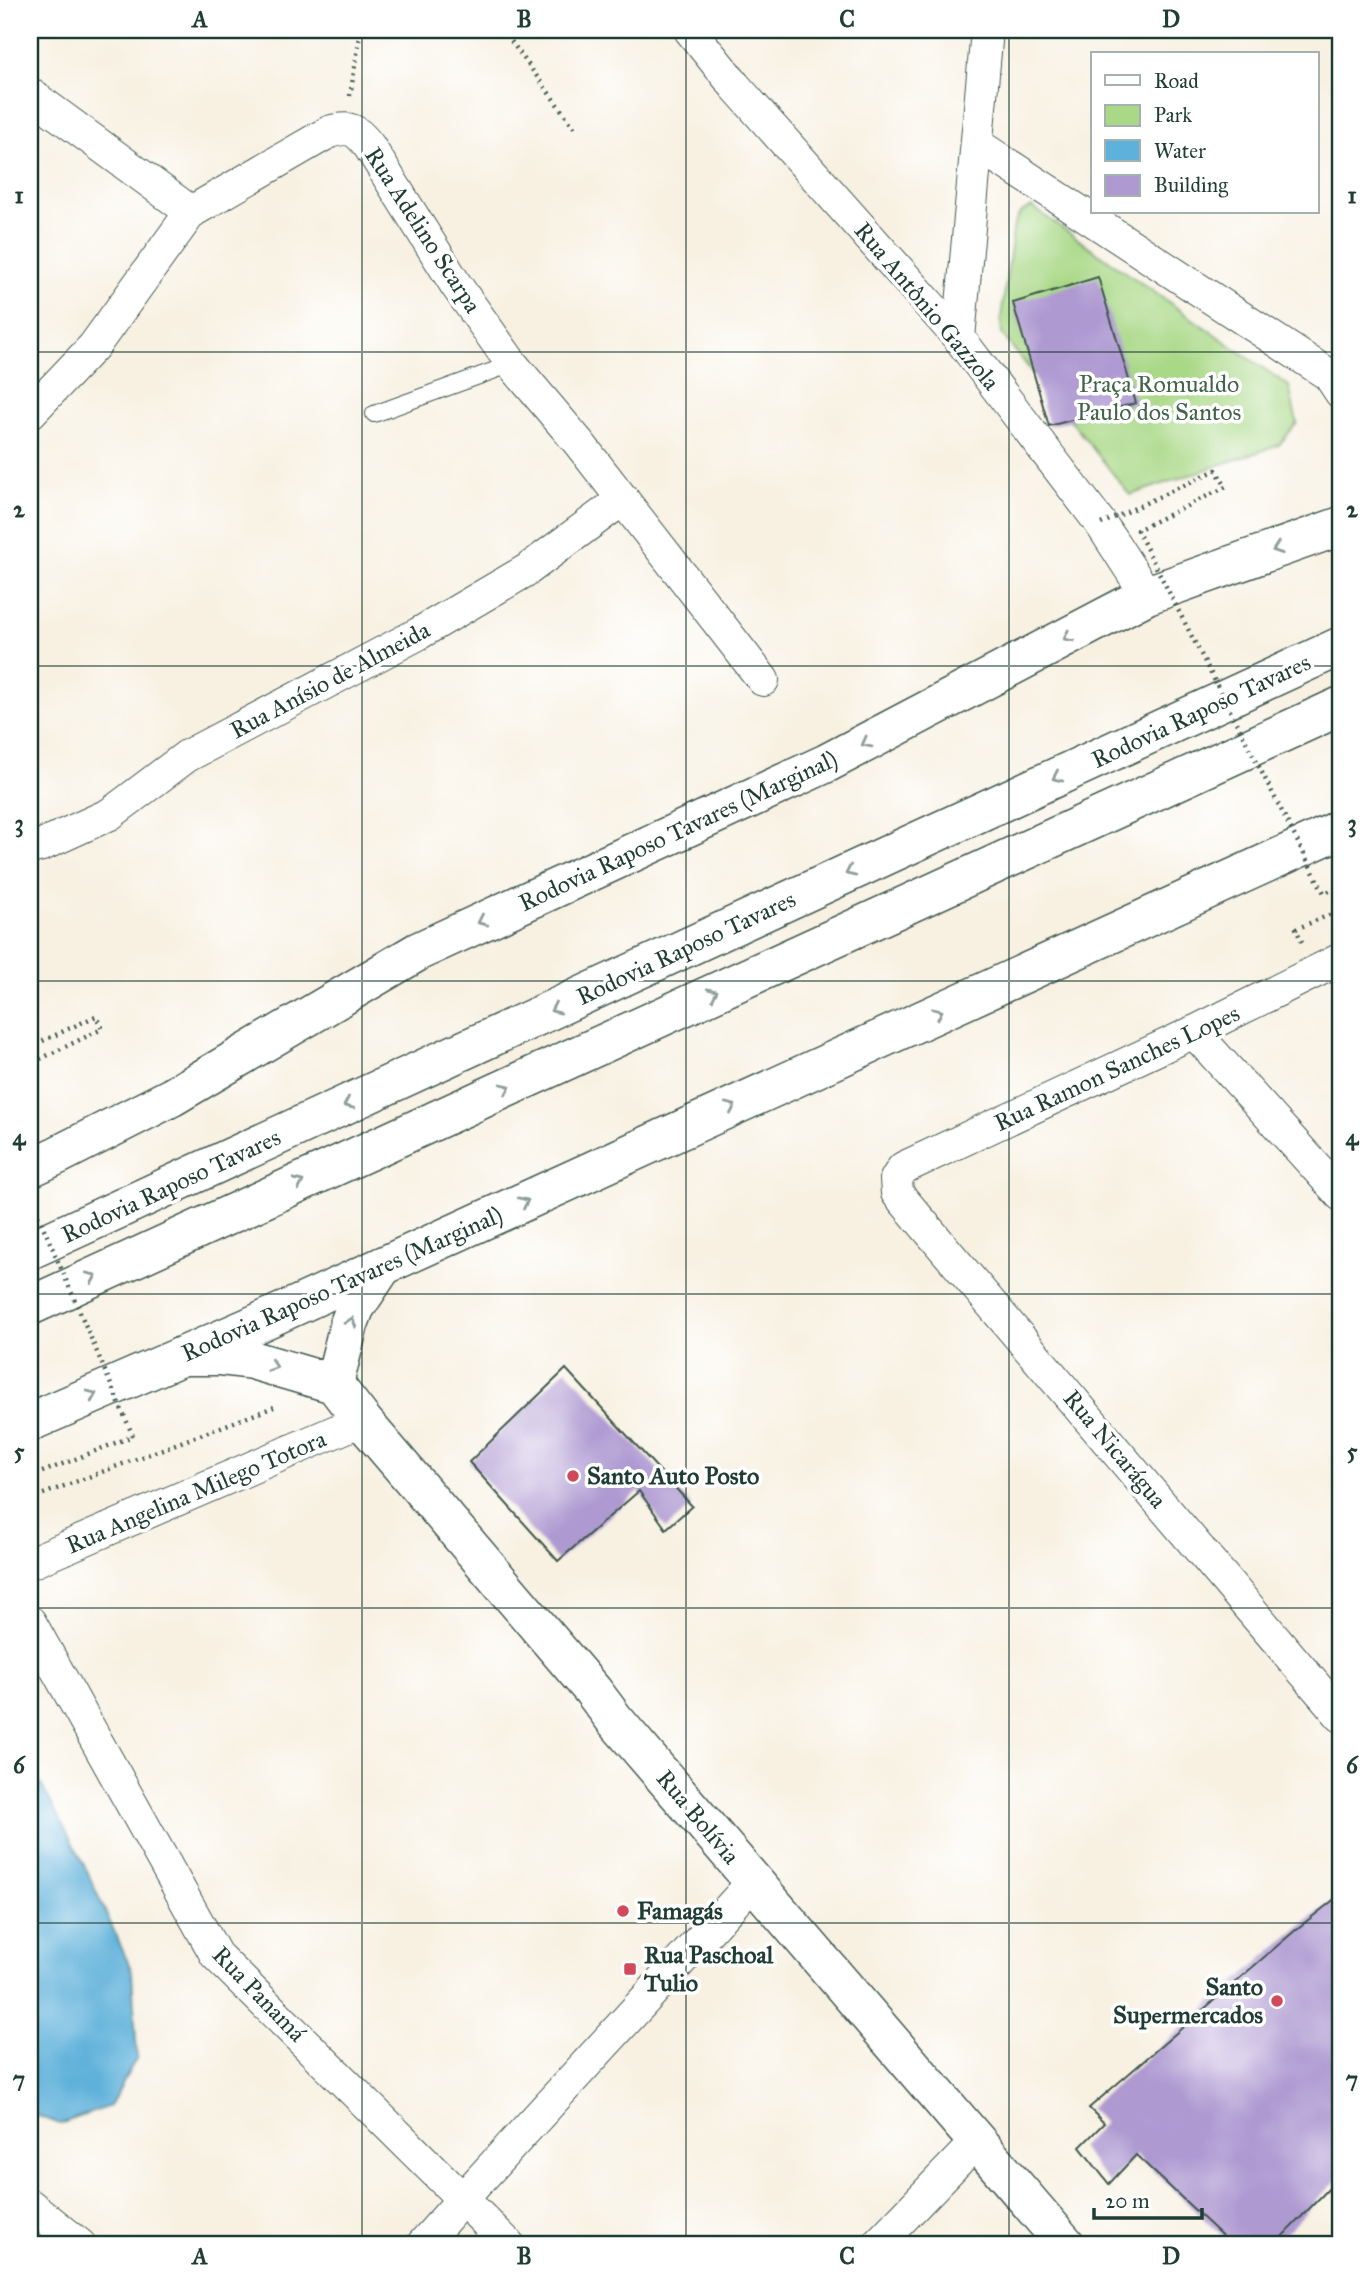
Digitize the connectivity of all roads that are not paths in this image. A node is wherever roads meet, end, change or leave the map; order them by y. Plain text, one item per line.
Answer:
1 (690, 30) edge
2 (987, 30) edge
3 (30, 94) edge
4 (978, 145) junction
5 (191, 212) junction
6 (959, 338) junction
7 (512, 364) junction
8 (1341, 393) edge
9 (36, 397) edge
10 (374, 414) dead end
11 (623, 499) junction
12 (1341, 526) edge
13 (1147, 595) junction
14 (1341, 646) edge
15 (763, 680) dead end
16 (1341, 706) edge
17 (1341, 829) edge
18 (30, 848) edge
19 (1341, 959) edge
20 (1194, 1032) junction
21 (30, 1168) edge
22 (896, 1179) joint
23 (1341, 1195) edge
24 (30, 1250) edge
25 (383, 1266) junction
26 (30, 1306) edge
27 (182, 1356) junction
28 (334, 1384) junction
29 (362, 1420) junction
30 (30, 1422) edge
31 (30, 1563) edge
32 (30, 1622) edge
33 (1337, 1700) edge
34 (753, 1882) junction
35 (976, 2142) junction
36 (462, 2199) junction
37 (30, 2206) edge
38 (80, 2245) edge
39 (422, 2245) edge
40 (509, 2245) edge
41 (877, 2245) edge
42 (1066, 2245) edge

1 - 6 street, Rua Antônio Gazzola
2 - 4 street
3 - 5 street
4 - 6 street
4 - 8 street
5 - 7 street, Rua Adelino Scarpa
5 - 9 street, Rua Adelino Scarpa
6 - 13 street, Rua Antônio Gazzola
7 - 10 lane
7 - 11 street, Rua Adelino Scarpa
11 - 15 street, Rua Adelino Scarpa
11 - 18 street, Rua Anísio de Almeida
12 -> 13 main road, Rodovia Raposo Tavares (Marginal)
13 -> 21 main road, Rodovia Raposo Tavares (Marginal)
14 -> 24 main road, Rodovia Raposo Tavares
26 -> 16 main road, Rodovia Raposo Tavares
25 -> 17 main road, Rodovia Raposo Tavares (Marginal)
19 - 20 street, Rua Ramon Sanches Lopes
20 - 22 street, Rua Ramon Sanches Lopes
20 - 23 street
22 - 33 street, Rua Nicarágua
25 - 27 main road, Rodovia Raposo Tavares (Marginal)
28 -> 25 main road
27 -> 28 main road
30 -> 27 main road, Rodovia Raposo Tavares (Marginal)
28 - 29 main road, Rua Bolívia
29 - 31 street, Rua Angelina Milego Totora
29 - 34 main road, Rua Bolívia
32 - 36 street, Rua Panamá
34 - 35 main road, Rua Bolívia
34 - 36 street
35 - 41 street
35 - 42 main road, Rua Bolívia
36 - 39 street
36 - 40 street, Rua Panamá
37 - 38 street

